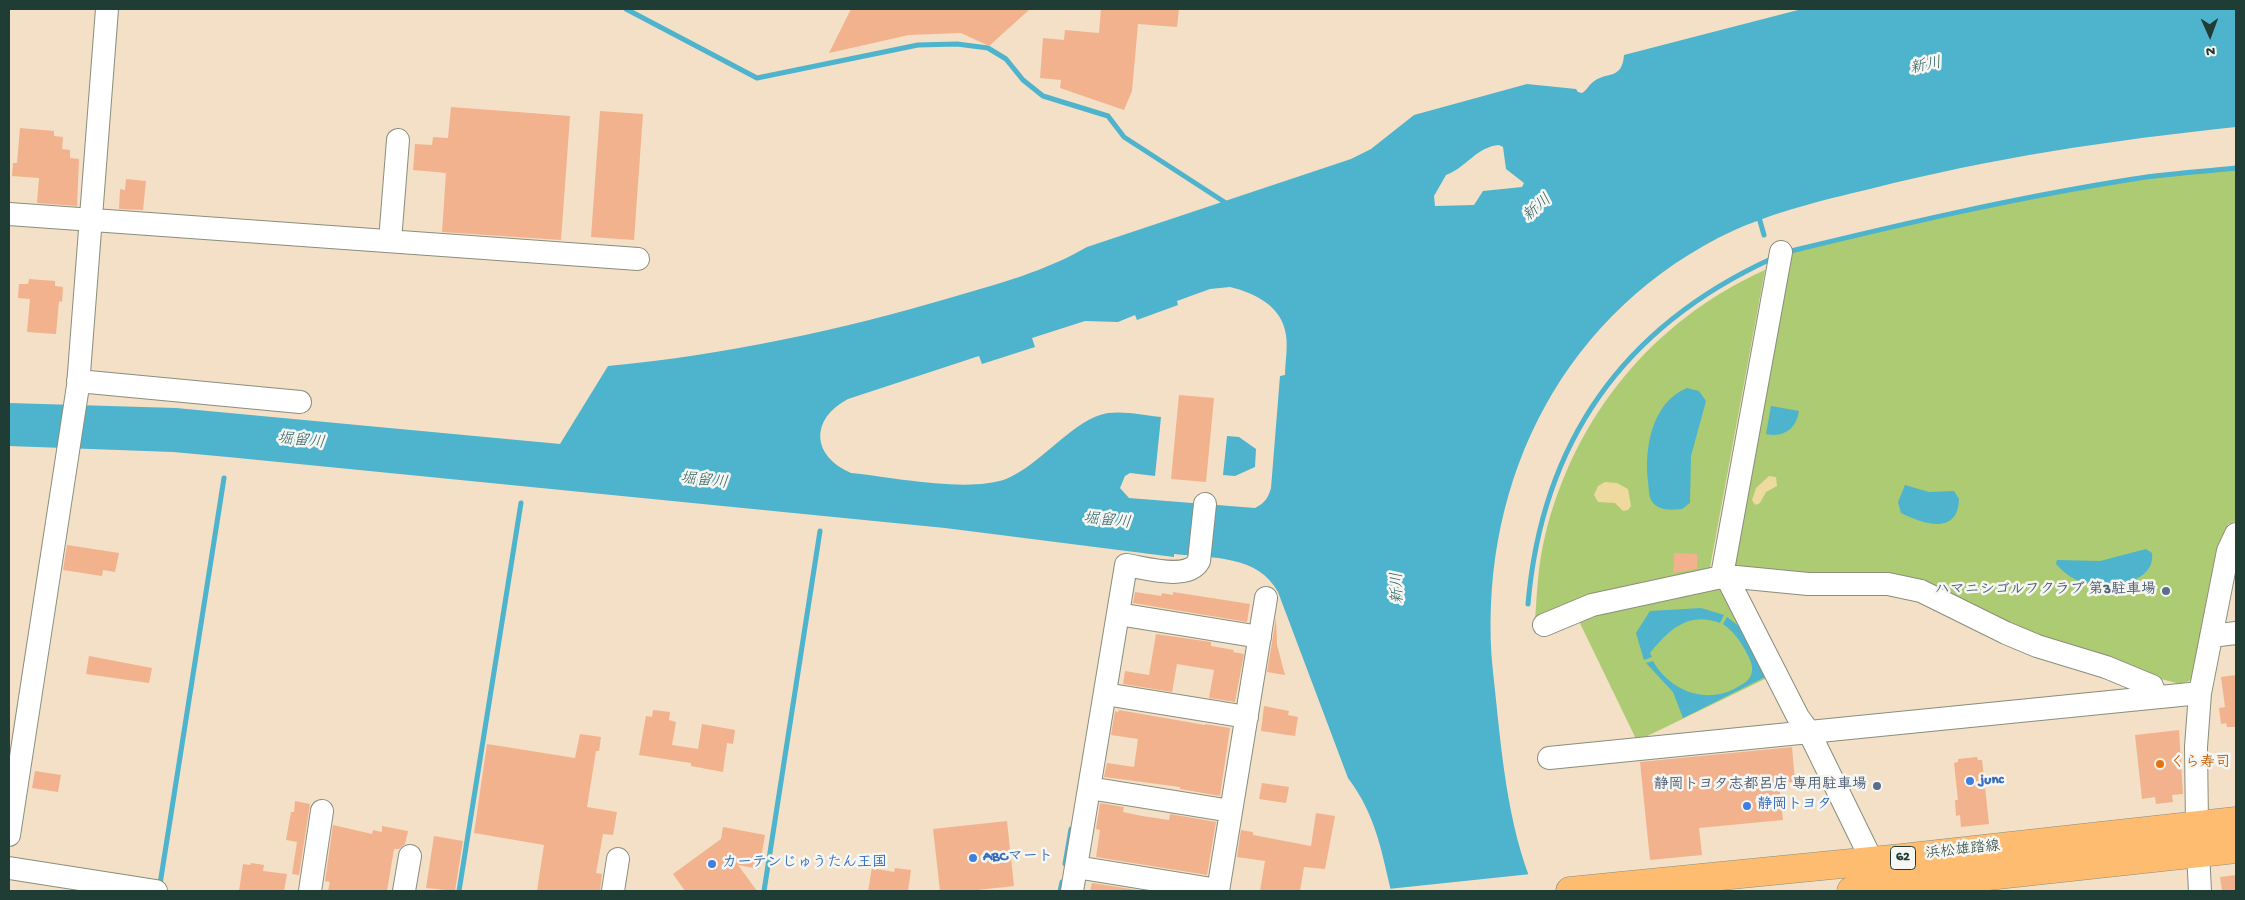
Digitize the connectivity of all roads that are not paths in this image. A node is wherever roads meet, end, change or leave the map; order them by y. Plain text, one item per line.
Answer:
1 (108, 9) edge
2 (398, 140) dead end
3 (9, 214) edge
4 (90, 220) junction
5 (390, 241) junction
6 (1781, 252) dead end
7 (638, 259) dead end
8 (77, 390) junction
9 (300, 402) dead end
10 (1205, 504) dead end
11 (2236, 534) edge
12 (1726, 576) junction
13 (1266, 598) dead end
14 (1118, 614) junction
15 (1544, 625) dead end
16 (2236, 633) edge
17 (2211, 636) junction
18 (1260, 637) junction
19 (2200, 693) junction
20 (1105, 694) junction
21 (2156, 697) junction
22 (1246, 717) junction
23 (1809, 732) junction
24 (1549, 758) dead end
25 (1089, 788) junction
26 (1231, 811) junction
27 (322, 812) dead end
28 (2236, 821) edge
29 (2197, 825) junction
30 (9, 835) edge
31 (2236, 849) edge
32 (2198, 854) junction
33 (410, 856) dead end
34 (618, 859) dead end
35 (1873, 861) junction
36 (1076, 867) junction
37 (9, 868) edge
38 (1218, 890) edge
39 (1887, 890) edge
40 (156, 891) edge
41 (310, 891) edge
42 (404, 891) edge
43 (613, 891) edge
44 (1072, 891) edge
45 (1570, 891) edge
46 (1851, 891) edge
47 (2200, 891) edge

1 - 4 street
2 - 5 street
3 - 4 street
4 - 5 street
4 - 8 street
5 - 7 street
6 - 12 street
8 - 9 street
8 - 30 street
10 - 14 street
11 - 17 street
12 - 15 street
12 - 21 street
12 - 23 street
13 - 18 street
14 - 18 street
14 - 20 street
16 - 17 street
17 - 19 street
18 - 22 street
19 - 21 street
19 - 29 street
20 - 22 street
20 - 25 street
21 - 23 street
22 - 26 street
23 - 24 street
23 - 35 street
25 - 26 street
25 - 36 street
26 - 38 street
27 - 41 street
28 - 29 main road, 浜松雄踏線 / 62
29 - 35 main road, 浜松雄踏線 / 62
31 - 32 main road, 浜松雄踏線 / 62
32 - 39 main road, 浜松雄踏線 / 62
32 - 47 street
33 - 42 street
34 - 43 street
35 - 39 street
35 - 45 main road, 浜松雄踏線 / 62
36 - 38 street
36 - 44 street
37 - 40 street
39 - 46 main road, 浜松雄踏線 / 62

